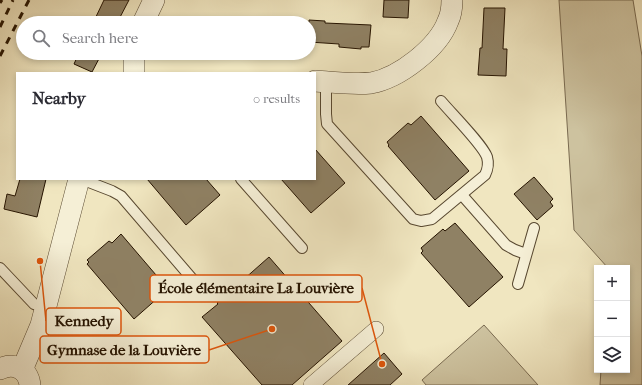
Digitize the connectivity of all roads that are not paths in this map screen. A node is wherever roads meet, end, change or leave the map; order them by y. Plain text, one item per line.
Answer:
1 (154, 0) edge
2 (452, 0) edge
3 (146, 16) edge
4 (134, 60) edge
5 (134, 72) edge
6 (321, 81) edge
7 (441, 101) dead end
8 (80, 180) edge
9 (83, 180) edge
10 (242, 180) edge
11 (462, 195) junction
12 (534, 228) dead end
13 (302, 248) dead end
14 (526, 254) junction
15 (0, 268) edge
16 (194, 281) dead end
17 (518, 284) dead end
18 (46, 308) junction
19 (376, 328) dead end
20 (0, 369) edge
21 (26, 377) edge
22 (311, 385) edge

1 - 3 street
2 - 6 street
4 - 5 street
6 - 11 lane
7 - 11 lane
8 - 18 street
9 - 16 lane
10 - 13 lane
11 - 14 lane
12 - 14 lane
14 - 17 lane
15 - 18 lane
18 - 21 street
19 - 22 street
20 - 21 street

